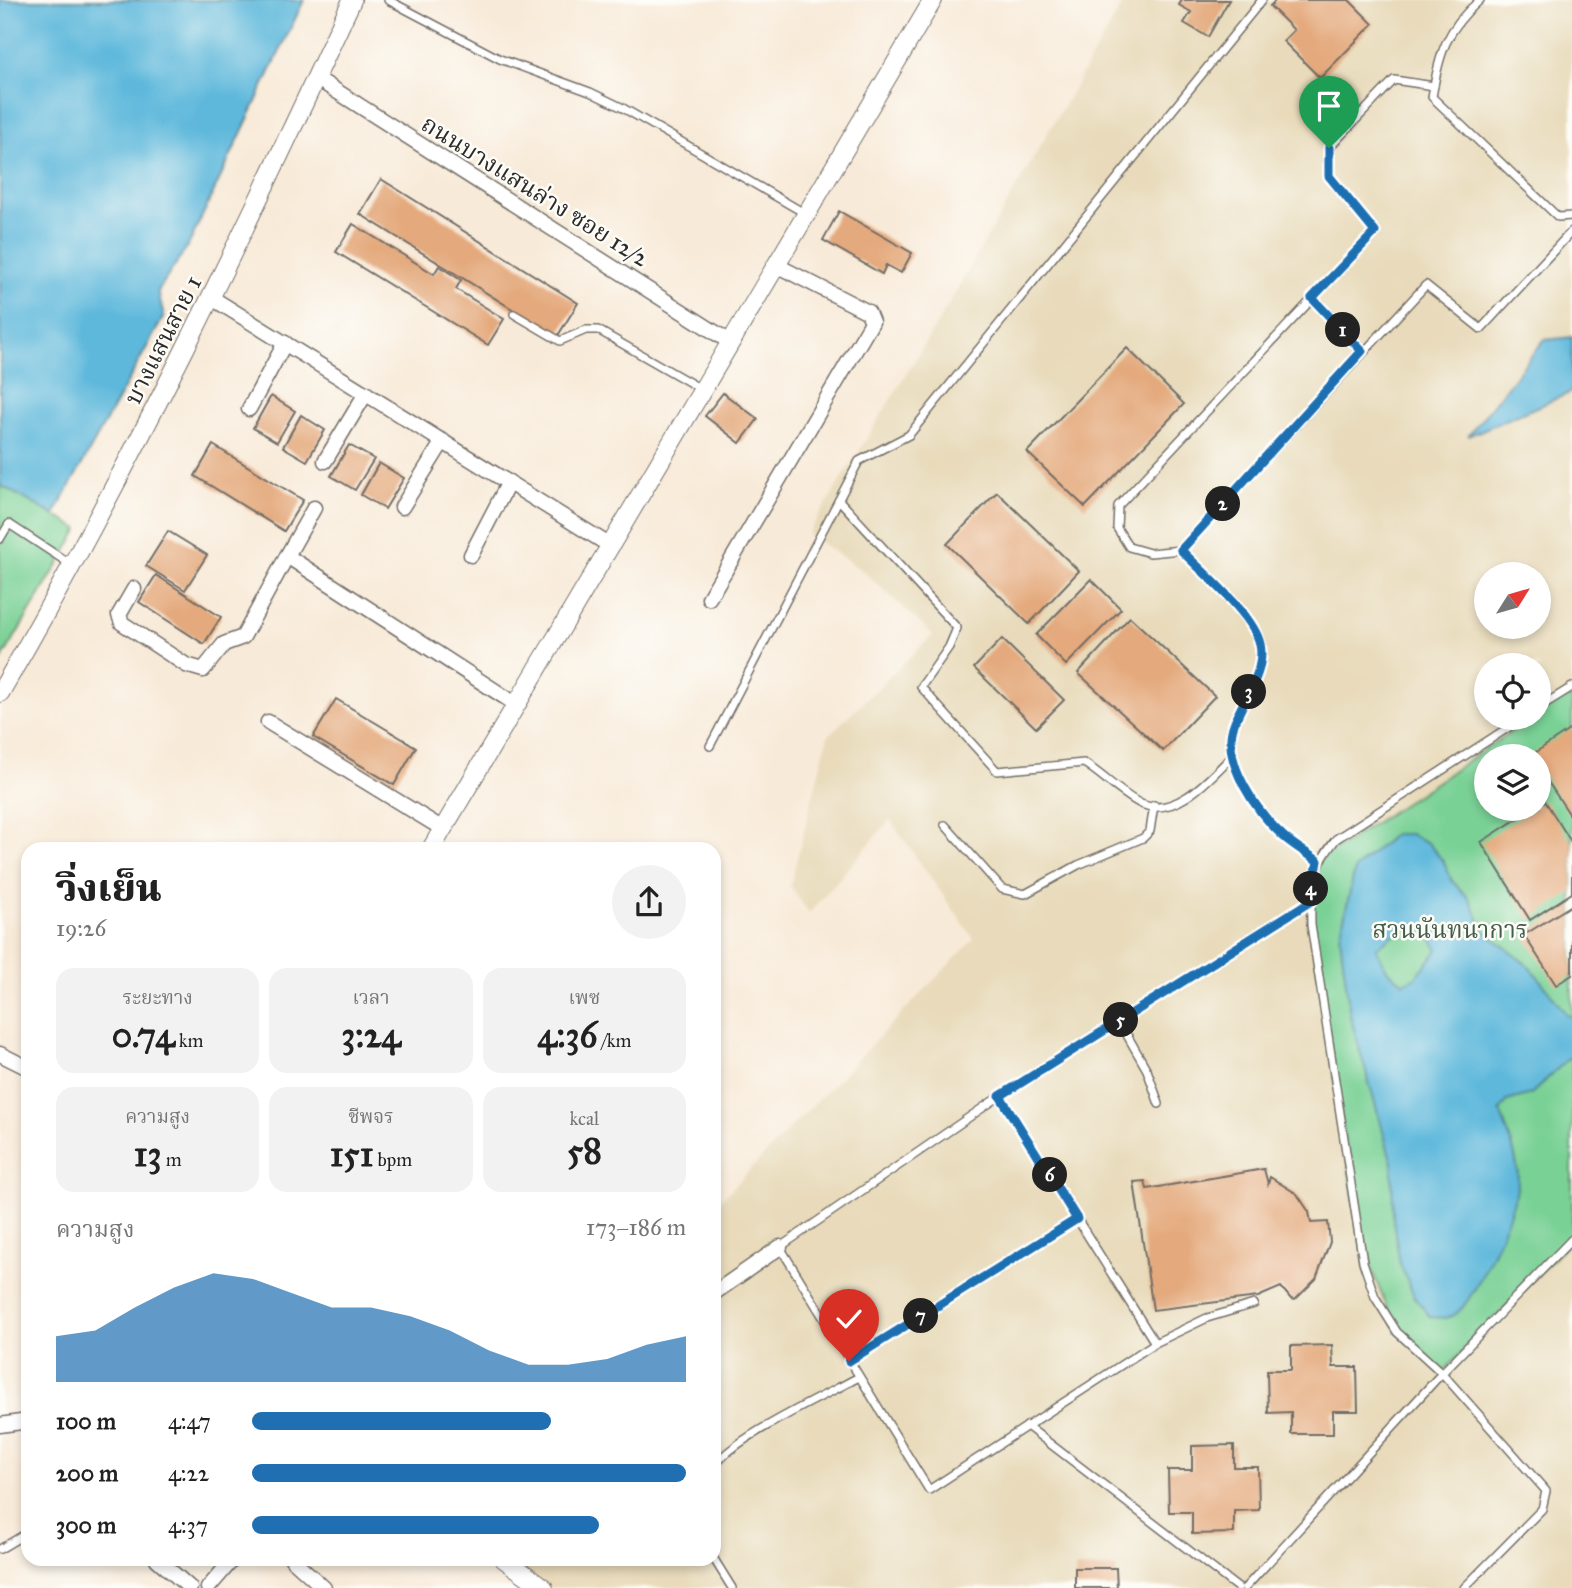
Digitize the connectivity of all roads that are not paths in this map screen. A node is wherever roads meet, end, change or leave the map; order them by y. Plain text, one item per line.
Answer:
1 (352, 0) edge
2 (388, 0) edge
3 (933, 0) edge
4 (1262, 0) edge
5 (1480, 0) edge
6 (316, 78) junction
7 (1434, 86) junction
8 (806, 214) junction
9 (1572, 216) edge
10 (1572, 231) edge
11 (776, 265) junction
12 (212, 298) junction
13 (1312, 298) junction
14 (514, 314) dead end
15 (730, 342) junction
16 (285, 343) junction
17 (1362, 351) junction
18 (702, 389) junction
19 (366, 393) junction
20 (249, 409) dead end
21 (443, 441) junction
22 (325, 461) dead end
23 (509, 482) junction
24 (839, 500) junction
25 (402, 507) dead end
26 (314, 508) dead end
27 (0, 539) edge
28 (609, 545) junction
29 (1181, 550) junction
30 (471, 555) dead end
31 (287, 556) junction
32 (74, 566) junction
33 (134, 589) dead end
34 (709, 598) dead end
35 (1572, 687) edge
36 (0, 693) edge
37 (1551, 700) edge
38 (517, 705) junction
39 (268, 722) dead end
40 (1504, 730) edge
41 (710, 746) dead end
42 (1232, 756) junction
43 (1154, 805) junction
44 (945, 825) dead end
45 (443, 829) junction
46 (435, 842) edge
47 (1318, 861) junction
48 (1311, 901) junction
49 (1119, 1021) junction
50 (0, 1054) edge
51 (21, 1064) edge
52 (1000, 1096) junction
53 (1159, 1104) dead end
54 (1077, 1219) junction
55 (1572, 1239) edge
56 (780, 1247) junction
57 (721, 1288) edge
58 (1254, 1304) dead end
59 (1155, 1343) junction
60 (849, 1361) junction
61 (1442, 1373) junction
62 (859, 1377) junction
63 (21, 1422) edge
64 (0, 1425) edge
65 (1027, 1426) junction
66 (721, 1457) edge
67 (21, 1537) edge
68 (0, 1549) edge
69 (165, 1566) edge
70 (227, 1566) edge
71 (300, 1566) edge
72 (514, 1566) edge
73 (718, 1566) edge
74 (190, 1588) edge
75 (208, 1588) edge
76 (324, 1588) edge
77 (544, 1588) edge
78 (732, 1588) edge
79 (1238, 1588) edge
80 (1245, 1588) edge
81 (1464, 1588) edge

1 - 6 street, บางแสนสาย 1
2 - 8 lane
3 - 8 street
4 - 24 lane
5 - 7 lane
6 - 12 street, บางแสนสาย 1
6 - 15 street, ถนนบางแสนล่าง ซอย 12/2
7 - 9 lane
7 - 13 lane
8 - 11 street
10 - 17 lane
11 - 15 street
11 - 34 street
12 - 16 street
12 - 32 street, บางแสนสาย 1
13 - 17 lane
13 - 29 lane
14 - 18 lane
15 - 18 street
16 - 19 street
16 - 20 street
17 - 29 lane
18 - 28 street
19 - 21 street
19 - 22 street
21 - 23 street
21 - 25 street
23 - 28 street
23 - 30 street
24 - 41 lane
24 - 43 lane
26 - 31 street
27 - 32 lane
28 - 38 street
29 - 42 lane
31 - 33 street
31 - 38 street
32 - 36 street, บางแสนสาย 1
35 - 37 lane
38 - 45 street
39 - 45 street
40 - 47 lane
42 - 43 lane
42 - 47 lane
43 - 44 lane
45 - 46 street
47 - 48 lane
48 - 49 lane
48 - 61 lane
49 - 52 lane
49 - 53 lane
50 - 51 street
52 - 54 lane
52 - 56 lane
54 - 59 lane
54 - 60 lane
55 - 61 lane
56 - 57 street
56 - 60 lane
58 - 59 lane
59 - 65 lane
60 - 62 lane
61 - 80 lane
61 - 81 lane
62 - 65 lane
62 - 66 lane
63 - 64 street
65 - 79 lane
67 - 68 lane
69 - 74 street
70 - 75 street
71 - 76 street
72 - 77 street
73 - 78 lane

